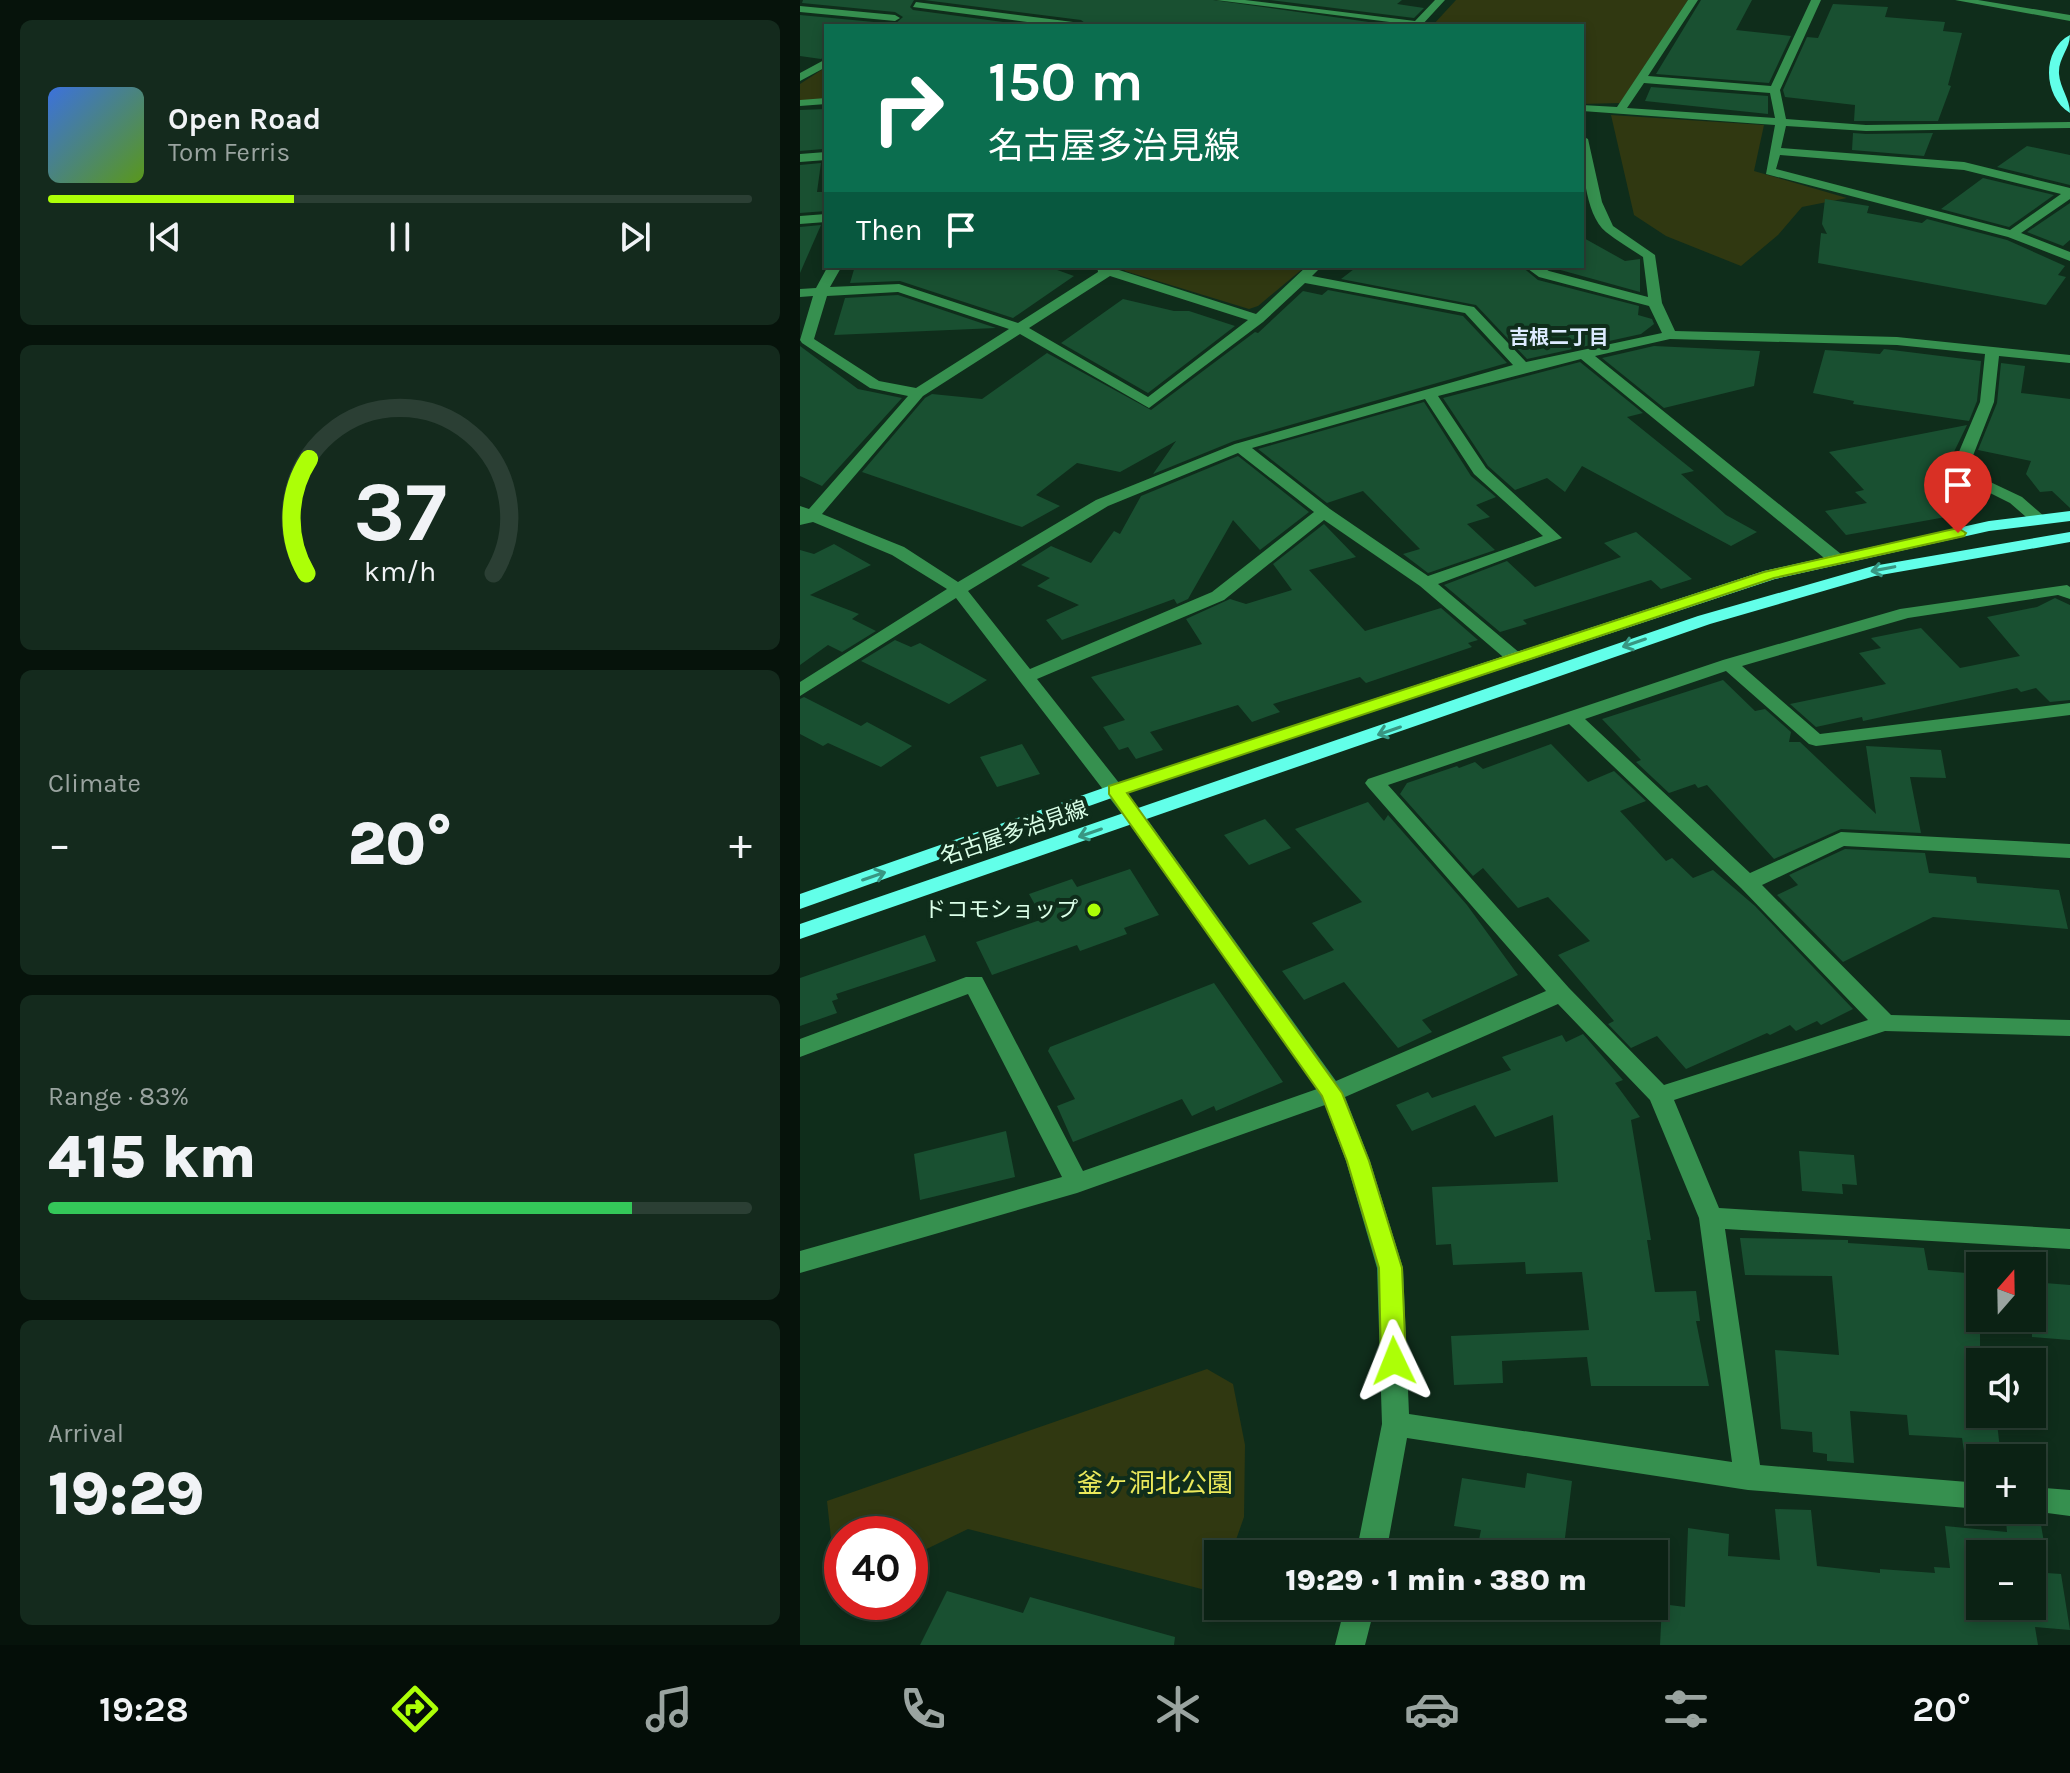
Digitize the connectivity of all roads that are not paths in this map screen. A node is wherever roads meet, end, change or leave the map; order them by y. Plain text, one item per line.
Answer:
1 (808, 0) edge
2 (1221, 0) edge
3 (1440, 0) edge
4 (1693, 0) edge
5 (1816, 0) edge
6 (1960, 0) edge
7 (920, 2) edge
8 (800, 7) edge
9 (895, 18) junction
10 (2070, 18) edge
11 (886, 24) edge
12 (1068, 24) edge
13 (1408, 24) edge
14 (1417, 24) edge
15 (2070, 38) edge
16 (824, 63) edge
17 (800, 78) edge
18 (1639, 79) junction
19 (1775, 90) junction
20 (824, 101) edge
21 (800, 103) edge
22 (1584, 108) edge
23 (1621, 109) junction
24 (2070, 110) edge
25 (1781, 123) junction
26 (2070, 125) edge
27 (1584, 148) edge
28 (1774, 151) junction
29 (824, 156) edge
30 (800, 158) edge
31 (2070, 193) edge
32 (824, 218) edge
33 (800, 220) edge
34 (2012, 234) junction
35 (2070, 257) edge
36 (834, 268) edge
37 (1104, 268) edge
38 (1108, 268) edge
39 (1313, 268) edge
40 (1534, 268) edge
41 (1301, 278) junction
42 (821, 292) junction
43 (800, 293) edge
44 (1655, 303) junction
45 (1258, 319) junction
46 (1020, 328) junction
47 (1670, 335) junction
48 (1993, 349) junction
49 (1582, 352) junction
50 (2070, 359) edge
51 (1523, 367) junction
52 (918, 393) junction
53 (1430, 395) junction
54 (1240, 447) junction
55 (1324, 512) junction
56 (804, 516) edge
57 (2070, 516) edge
58 (2039, 520) junction
59 (2070, 537) edge
60 (1835, 558) junction
61 (1426, 582) junction
62 (958, 589) junction
63 (2070, 594) edge
64 (1515, 658) junction
65 (1729, 664) junction
66 (1026, 677) junction
67 (800, 690) edge
68 (2070, 709) edge
69 (1571, 716) junction
70 (1116, 790) junction
71 (1135, 817) junction
72 (2070, 851) edge
73 (1748, 883) junction
74 (800, 902) edge
75 (800, 932) edge
76 (1561, 994) junction
77 (1885, 1023) junction
78 (2070, 1028) edge
79 (800, 1048) edge
80 (1332, 1093) junction
81 (1660, 1095) junction
82 (1077, 1183) junction
83 (1711, 1218) junction
84 (2070, 1239) edge
85 (800, 1262) edge
86 (1396, 1424) junction
87 (1748, 1477) junction
88 (1966, 1495) edge
89 (2046, 1501) edge
90 (2070, 1503) edge
91 (1374, 1540) edge
92 (1356, 1620) edge
93 (1350, 1645) edge

1 - 8 street
2 - 13 street
3 - 14 street
4 - 18 street
5 - 19 street
6 - 10 street
7 - 9 street
7 - 12 street
8 - 9 street
9 - 11 street
15 - 24 main road
16 - 17 street
18 - 19 street
18 - 23 street
19 - 25 street
20 - 21 street
22 - 23 street
23 - 25 street
25 - 26 street
25 - 28 street
27 - 44 street
28 - 31 street
28 - 34 street
29 - 30 street
31 - 34 street
32 - 33 street
34 - 35 street
36 - 42 street
37 - 46 street
38 - 45 street
39 - 41 street
40 - 44 street
41 - 45 street
41 - 51 street
42 - 43 street
42 - 46 street
42 - 52 street
44 - 47 street
45 - 46 street
46 - 52 street
47 - 48 street
47 - 49 street
48 - 50 street
48 - 58 street
49 - 51 street
49 - 60 street
51 - 53 street
52 - 56 street
53 - 54 street
53 - 61 street
54 - 55 street
54 - 62 street
55 - 61 street
55 - 66 street
56 - 62 street
57 - 58 main road, 名古屋多治見線
58 - 60 main road, 名古屋多治見線
59 -> 71 main road, 名古屋多治見線
60 - 64 main road, 名古屋多治見線
61 - 64 street
62 - 66 street
62 - 67 street
63 - 65 street
64 - 70 main road, 名古屋多治見線
65 - 68 street
65 - 69 street
66 - 70 street
69 - 73 street
69 - 76 street
70 - 71 street
74 -> 70 main road, 名古屋多治見線
71 -> 75 main road, 名古屋多治見線
71 - 80 street
72 - 73 street
73 - 77 street
76 - 80 street
76 - 81 street
77 - 78 street
77 - 81 street
79 - 82 street
80 - 82 street
80 - 86 street
81 - 83 street
82 - 85 street
83 - 84 street
83 - 87 street
86 - 87 street
86 - 91 street
87 - 88 street
89 - 90 street
92 - 93 street

